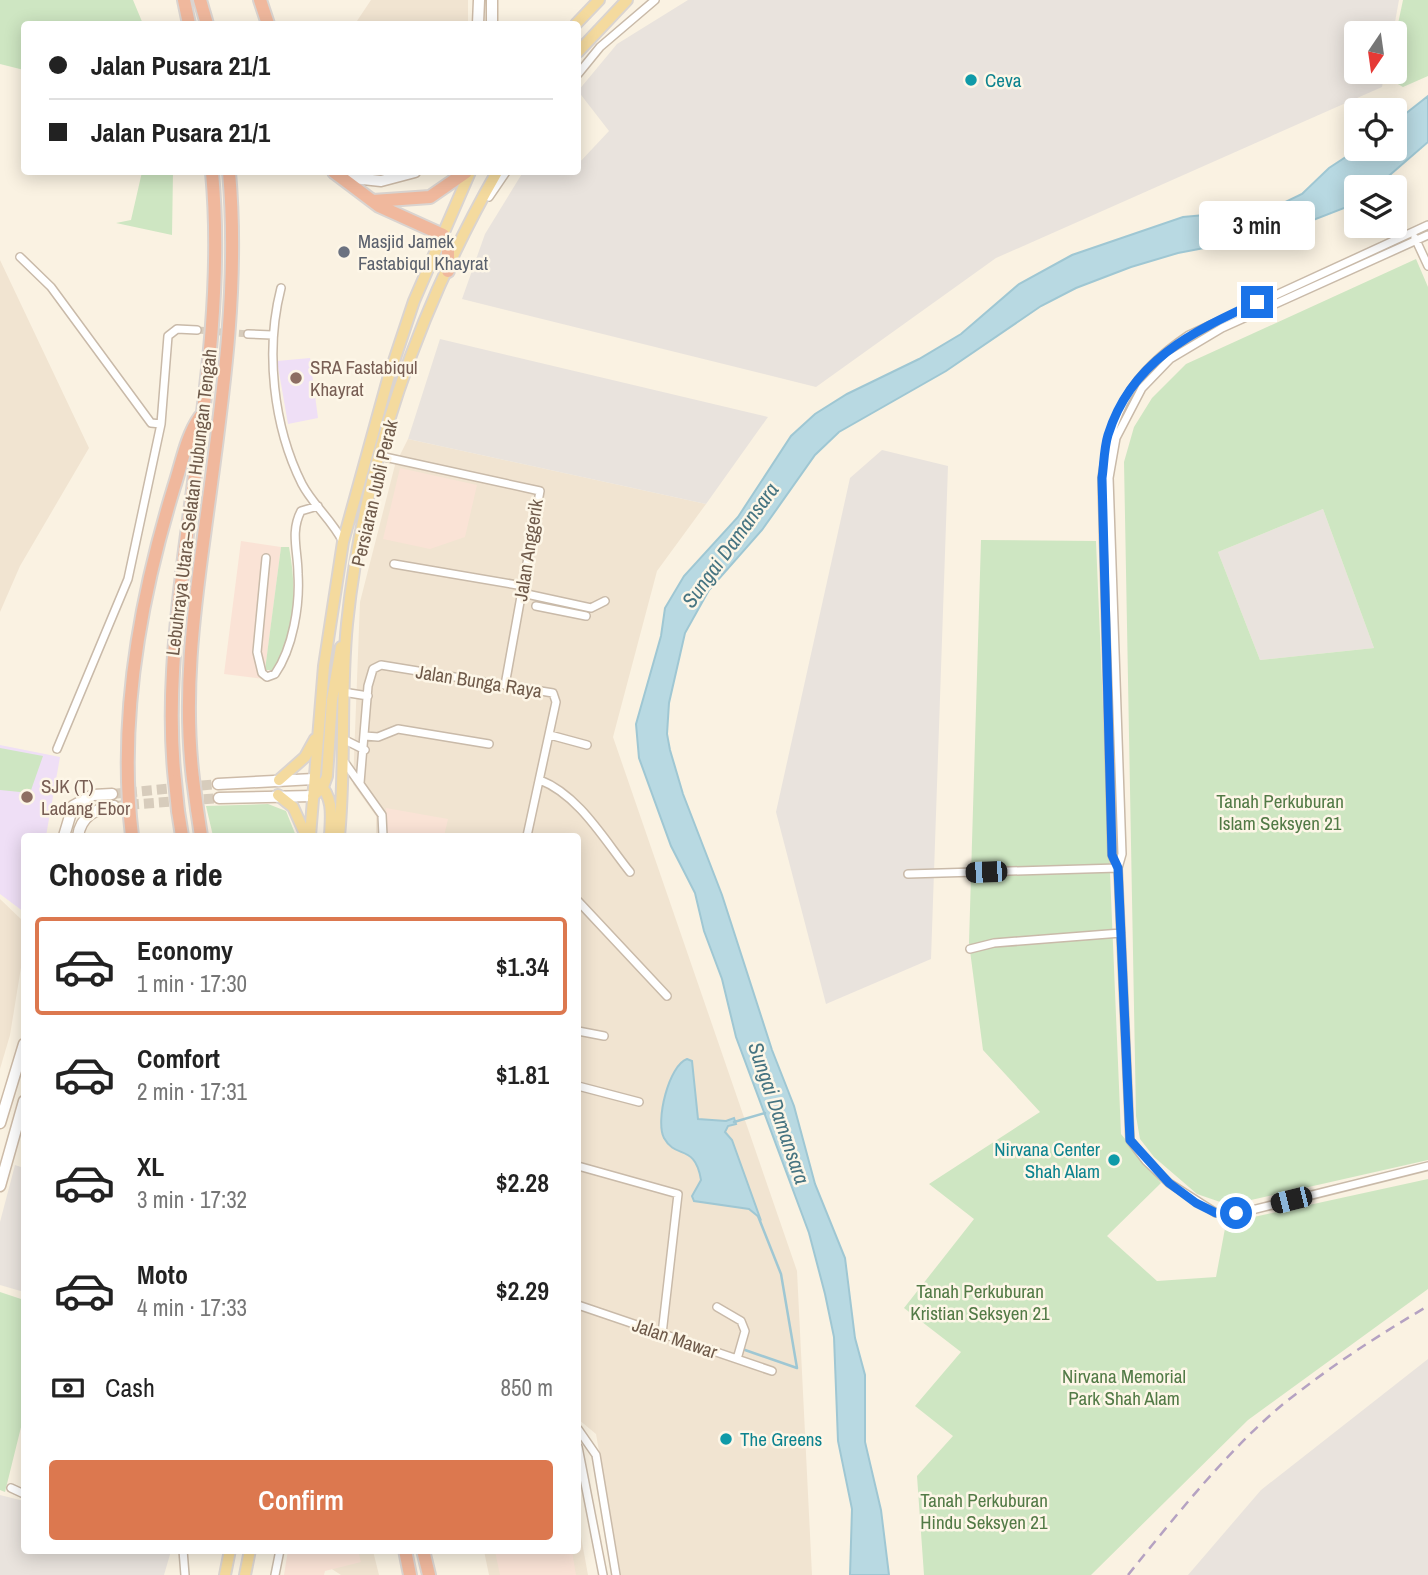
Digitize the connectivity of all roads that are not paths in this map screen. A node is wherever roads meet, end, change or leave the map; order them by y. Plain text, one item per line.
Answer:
1 (184, 0) edge
2 (201, 0) edge
3 (260, 0) edge
4 (479, 0) edge
5 (492, 0) edge
6 (599, 0) edge
7 (627, 0) edge
8 (654, 0) edge
9 (188, 21) edge
10 (205, 21) edge
11 (267, 21) edge
12 (478, 21) edge
13 (492, 21) edge
14 (579, 21) edge
15 (581, 49) edge
16 (581, 70) edge
17 (212, 175) edge
18 (229, 175) edge
19 (338, 175) edge
20 (341, 175) edge
21 (404, 175) edge
22 (463, 175) edge
23 (467, 175) edge
24 (494, 175) edge
25 (504, 175) edge
26 (369, 200) junction
27 (470, 224) junction
28 (1428, 225) edge
29 (443, 235) junction
30 (1428, 235) edge
31 (1415, 236) junction
32 (20, 257) dead end
33 (1428, 266) edge
34 (448, 271) junction
35 (281, 288) dead end
36 (197, 330) tunnel mouth
37 (248, 334) tunnel mouth
38 (272, 335) junction
39 (202, 413) junction
40 (161, 424) junction
41 (380, 456) junction
42 (318, 506) junction
43 (343, 542) junction
44 (266, 558) dead end
45 (394, 564) dead end
46 (522, 589) junction
47 (552, 599) junction
48 (605, 601) dead end
49 (536, 606) dead end
50 (550, 609) junction
51 (586, 616) dead end
52 (347, 624) junction
53 (505, 685) junction
54 (343, 692) junction
55 (368, 696) junction
56 (550, 735) junction
57 (317, 736) junction
58 (365, 736) junction
59 (343, 739) junction
60 (489, 744) dead end
61 (587, 744) dead end
62 (57, 749) dead end
63 (365, 750) junction
64 (343, 760) junction
65 (279, 780) junction
66 (540, 780) junction
67 (319, 783) junction
68 (360, 783) junction
69 (218, 784) tunnel mouth
70 (112, 794) tunnel mouth
71 (278, 795) junction
72 (313, 796) junction
73 (219, 798) tunnel mouth
74 (114, 806) tunnel mouth
75 (65, 833) edge
76 (79, 833) edge
77 (132, 833) edge
78 (182, 833) edge
79 (201, 833) edge
80 (306, 833) edge
81 (308, 833) edge
82 (330, 833) edge
83 (339, 833) edge
84 (383, 833) edge
85 (528, 833) edge
86 (1118, 868) junction
87 (630, 872) dead end
88 (908, 874) dead end
89 (581, 904) edge
90 (1121, 933) junction
91 (970, 949) dead end
92 (667, 996) dead end
93 (581, 1032) edge
94 (604, 1036) dead end
95 (21, 1054) edge
96 (581, 1087) edge
97 (639, 1102) dead end
98 (21, 1112) edge
99 (0, 1123) edge
100 (1428, 1166) edge
101 (581, 1167) edge
102 (0, 1186) edge
103 (581, 1307) edge
104 (717, 1307) dead end
105 (662, 1334) junction
106 (737, 1359) junction
107 (772, 1371) dead end
108 (581, 1433) edge
109 (581, 1462) edge
110 (11, 1488) dead end
111 (21, 1493) edge
112 (183, 1554) edge
113 (229, 1554) edge
114 (249, 1554) edge
115 (279, 1554) edge
116 (406, 1554) edge
117 (424, 1554) edge
118 (185, 1575) edge
119 (225, 1575) edge
120 (245, 1575) edge
121 (275, 1575) edge
122 (410, 1575) edge
123 (429, 1575) edge
124 (603, 1575) edge
125 (616, 1575) edge

1 - 9 highway
2 - 10 highway
3 - 11 highway
4 - 12 main road
5 - 13 main road
6 - 14 main road
7 - 15 main road
8 - 16 street
17 - 39 highway, Lebuhraya Utara–Selatan Hubungan Tengah
18 - 79 highway, Lebuhraya Utara–Selatan Hubungan Tengah, bridge
19 - 26 highway
20 - 21 main road
22 - 26 highway
23 - 29 main road, Persiaran Jubli Perak
24 - 27 main road, Persiaran Jubli Perak
25 - 27 street
26 - 29 highway
27 - 34 main road, Persiaran Jubli Perak
28 - 31 street
29 - 34 highway
29 - 43 main road, Persiaran Jubli Perak
30 - 31 street
31 - 33 street
31 - 86 street
32 - 40 street
34 - 41 main road, Persiaran Jubli Perak
35 - 38 street
36 - 40 street
37 - 38 street
38 - 42 street
39 - 77 highway
39 - 78 highway, Lebuhraya Utara–Selatan Hubungan Tengah, bridge
40 - 62 street
41 - 46 street, Jalan Anggerik
41 - 52 main road, Persiaran Jubli Perak
42 - 43 street
42 - 44 street
43 - 57 main road, Persiaran Jubli Perak
45 - 46 street
46 - 47 street
46 - 53 street, Jalan Anggerik
47 - 48 street
47 - 50 street
49 - 50 street
50 - 51 street
52 - 54 main road, Persiaran Jubli Perak
52 - 67 main road
53 - 55 street, Jalan Bunga Raya
53 - 56 street, Jalan Bunga Raya
54 - 55 street
54 - 59 main road, Persiaran Jubli Perak
55 - 58 street, Jalan Bunga Raya
56 - 61 street
56 - 66 street, Jalan Bunga Raya
57 - 65 main road
57 - 67 main road, Persiaran Jubli Perak
58 - 60 street
58 - 63 street, Jalan Bunga Raya
59 - 63 street
59 - 64 main road, Persiaran Jubli Perak
63 - 68 street, Jalan Bunga Raya
64 - 68 street
64 - 83 main road, Persiaran Jubli Perak
65 - 67 main road
65 - 69 main road
66 - 85 street, Jalan Bunga Raya
66 - 87 street
67 - 72 main road
67 - 82 main road
68 - 84 street
70 - 75 main road
71 - 72 main road
71 - 73 main road
71 - 80 main road
72 - 81 main road
74 - 76 main road
86 - 88 street
86 - 90 street
89 - 92 street
90 - 91 street
90 - 100 street
93 - 94 street
95 - 99 main road
96 - 97 street
98 - 102 main road
101 - 105 street
103 - 105 street, Jalan Mawar
104 - 106 street
105 - 106 street, Jalan Mawar
106 - 107 street, Jalan Mawar
108 - 125 street
109 - 124 street
110 - 111 street
112 - 118 street
113 - 119 main road
114 - 120 main road
115 - 121 street
116 - 122 highway
117 - 123 highway

